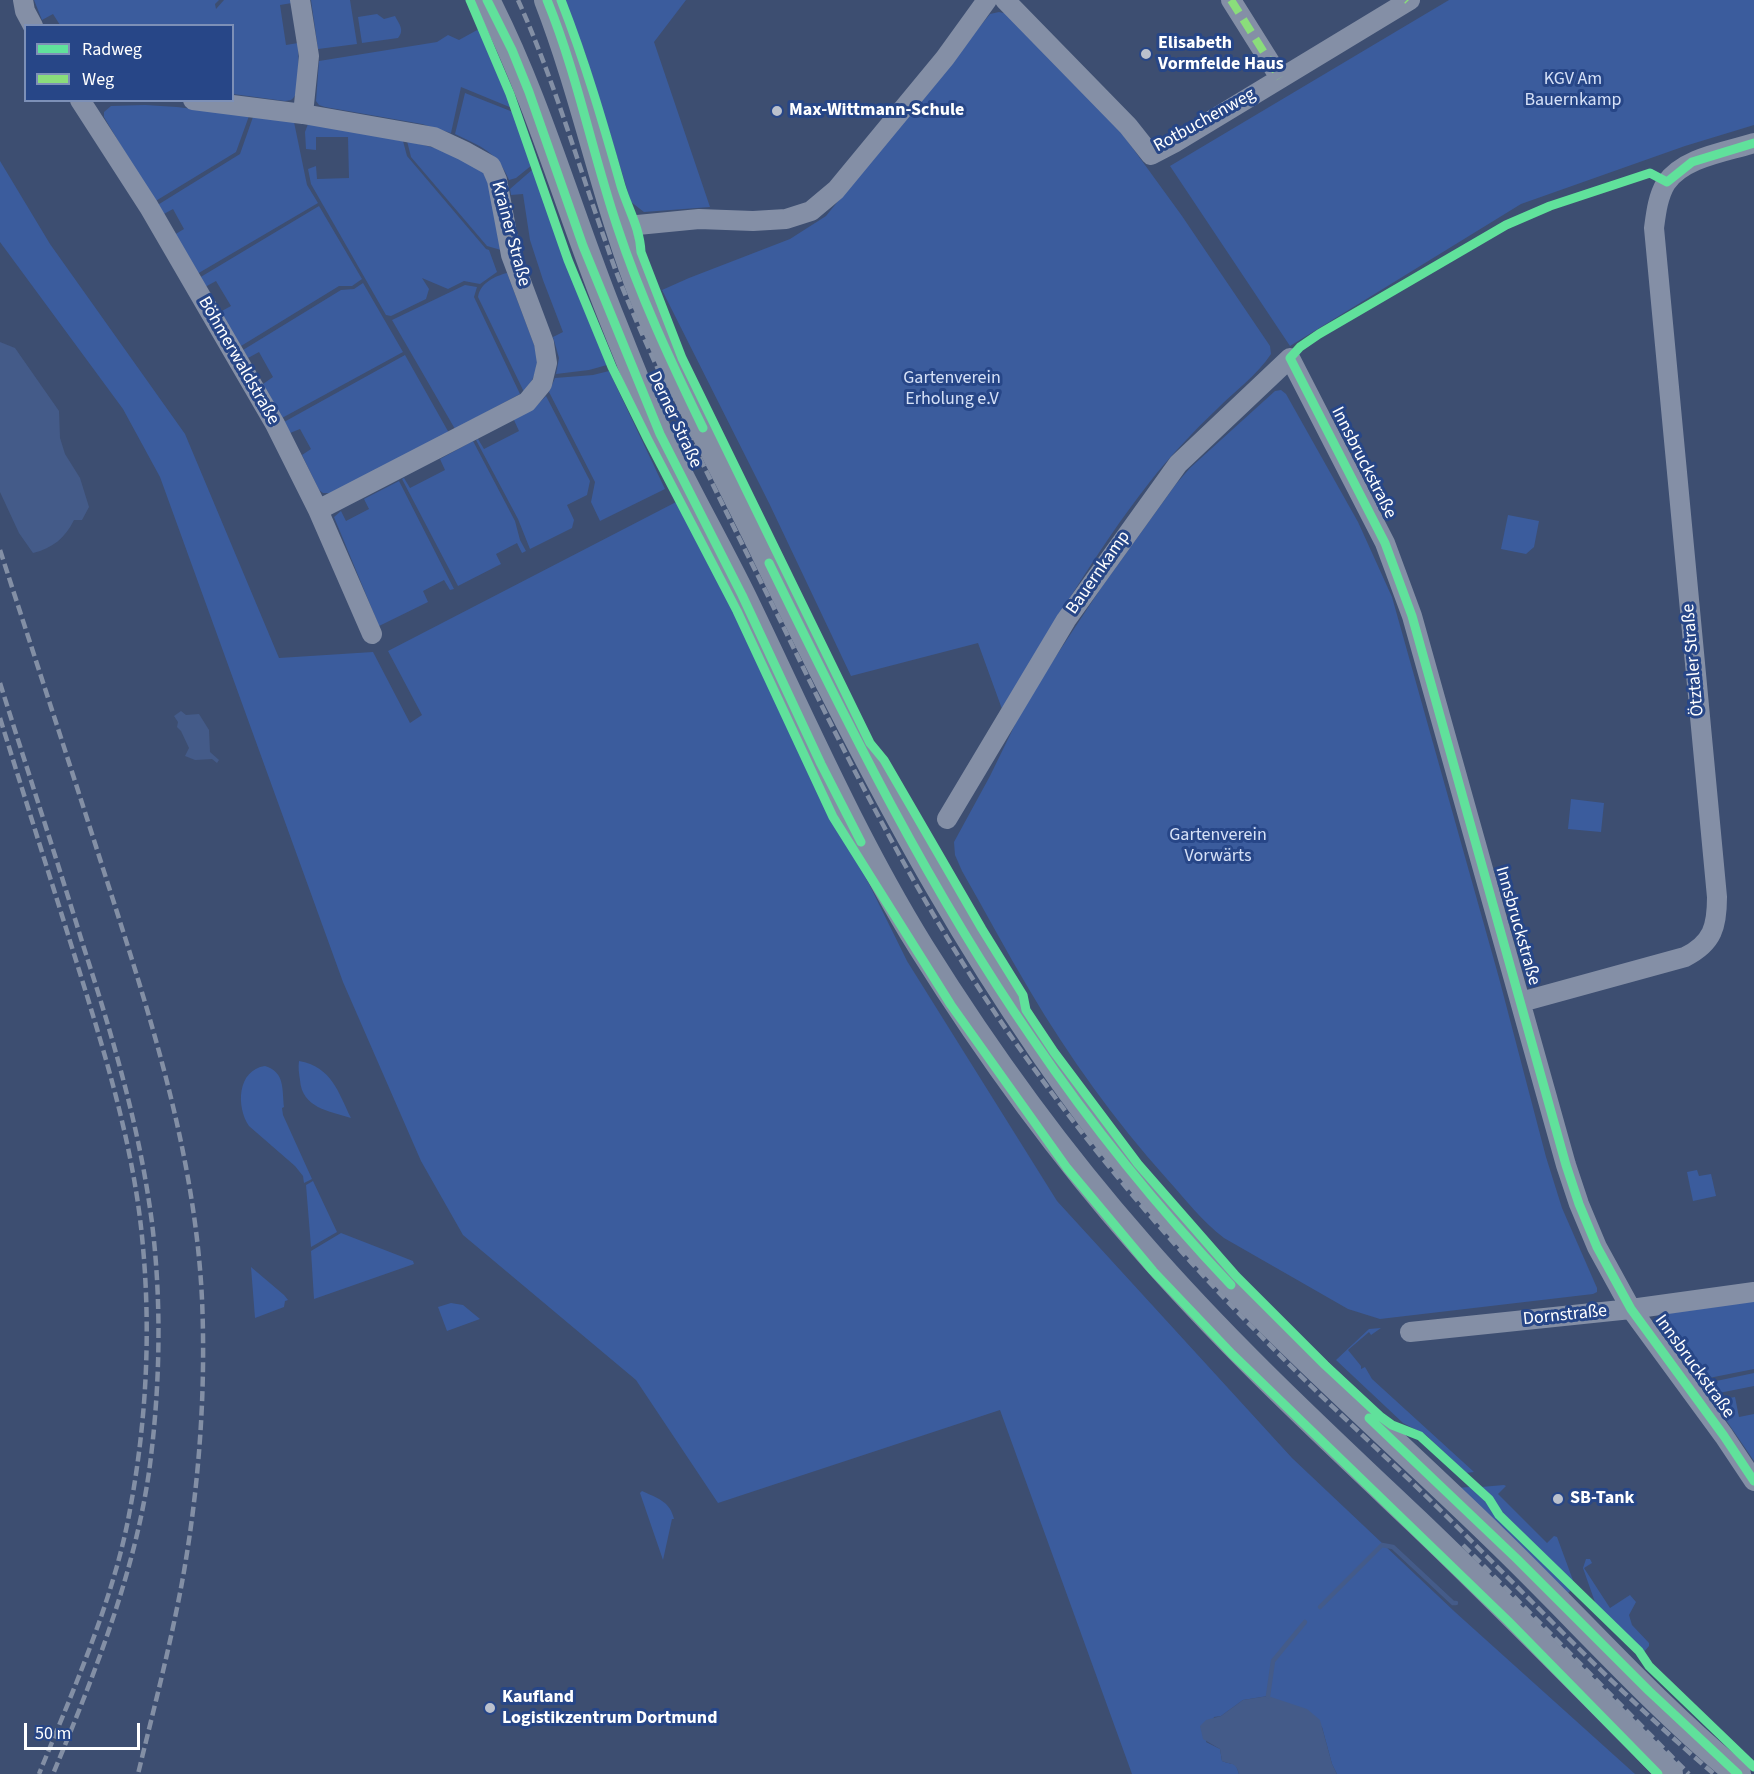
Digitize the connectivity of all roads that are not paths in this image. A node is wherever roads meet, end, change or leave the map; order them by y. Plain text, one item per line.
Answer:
1 (23, 0) edge
2 (300, 0) edge
3 (488, 0) edge
4 (547, 0) edge
5 (987, 0) edge
6 (1005, 0) edge
7 (1231, 0) edge
8 (1408, 0) edge
9 (32, 24) edge
10 (1280, 78) junction
11 (209, 102) edge
12 (88, 103) edge
13 (303, 114) junction
14 (1754, 143) edge
15 (617, 227) junction
16 (1290, 358) joint
17 (318, 510) junction
18 (372, 634) dead end
19 (947, 819) dead end
20 (1521, 1002) junction
21 (1754, 1292) edge
22 (1631, 1309) junction
23 (1410, 1332) dead end
24 (1754, 1481) edge
25 (1670, 1774) edge
26 (1738, 1774) edge

1 - 9 street
2 - 13 street
3 - 25 main road, Derner Straße
4 - 15 main road, Derner Straße
5 - 15 street
6 - 10 street, Rotbuchenweg
7 - 10 street
8 - 10 street, Rotbuchenweg
11 - 13 street, Krainer Straße
12 - 17 street, Böhmerwaldstraße
13 - 17 street, Krainer Straße
14 - 20 street, Ötztaler Straße
15 - 26 main road, Derner Straße
16 - 19 street, Bauernkamp
16 - 20 street, Innsbruckstraße
17 - 18 street, Böhmerwaldstraße
20 - 22 street, Innsbruckstraße
21 - 22 street, Dornstraße
22 - 23 street, Dornstraße
22 - 24 street, Innsbruckstraße

